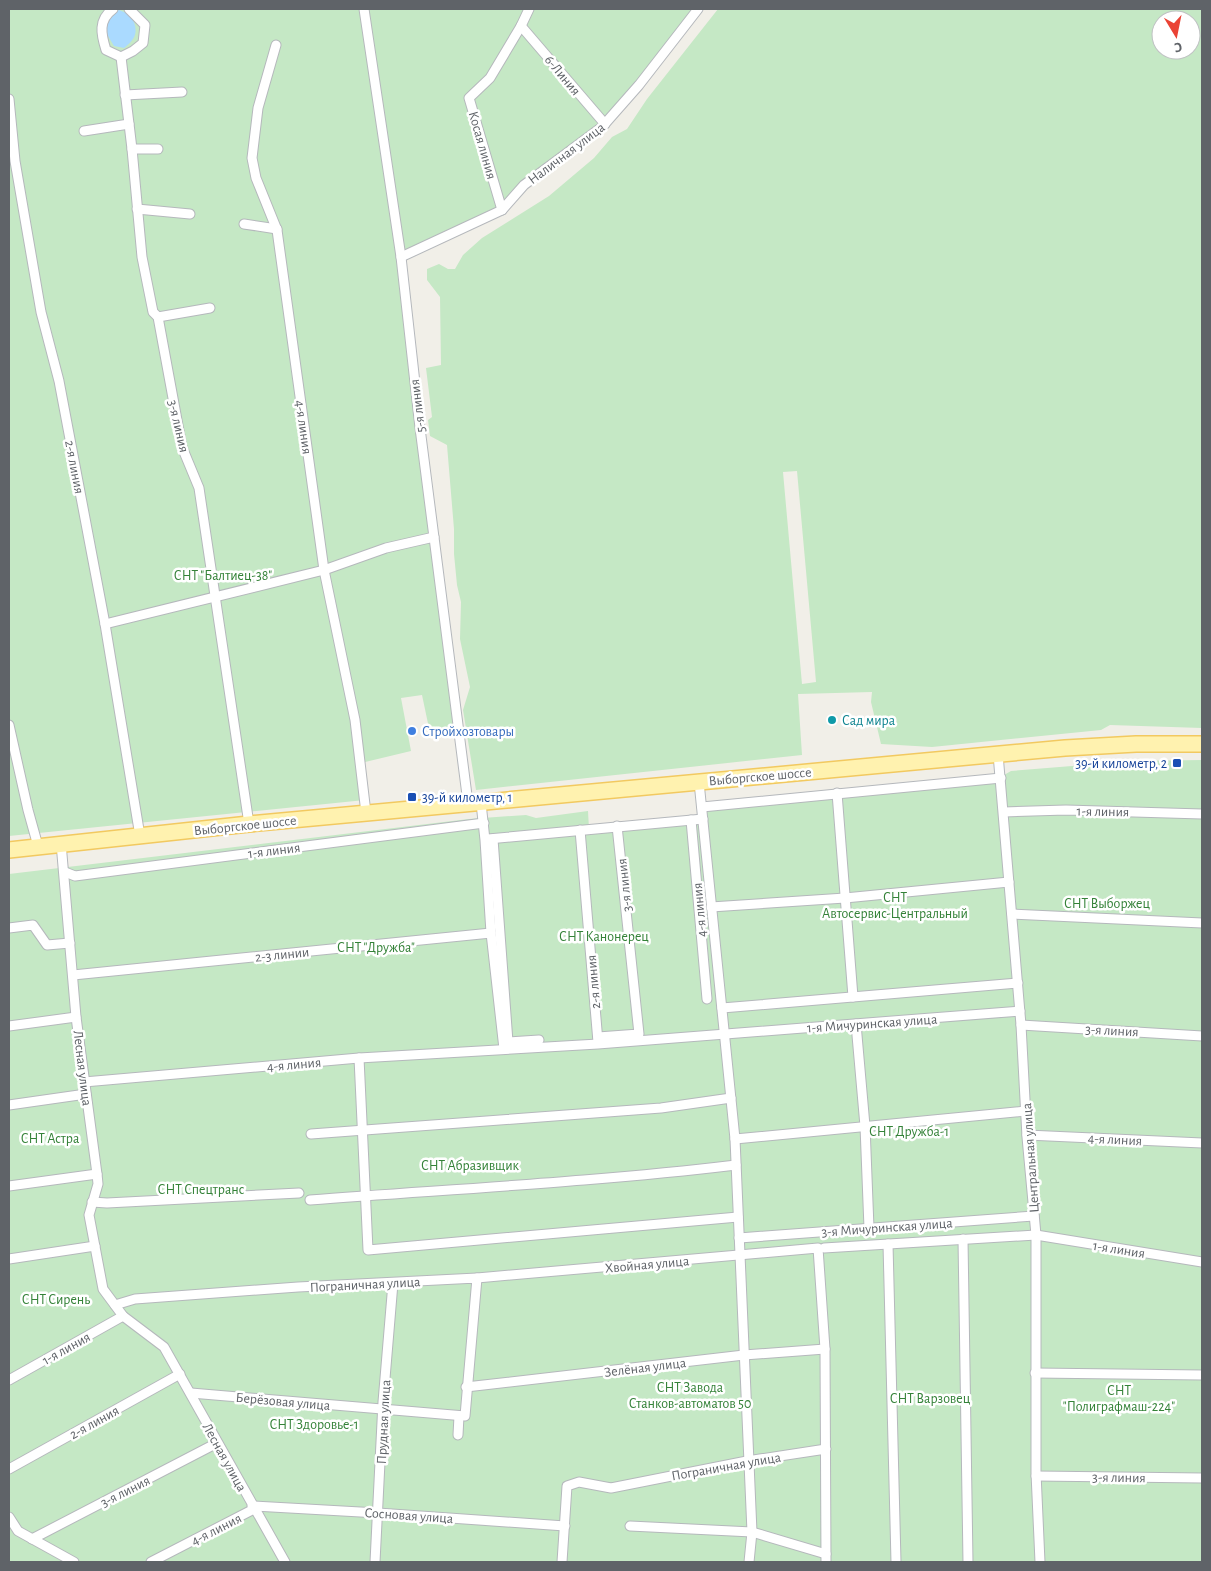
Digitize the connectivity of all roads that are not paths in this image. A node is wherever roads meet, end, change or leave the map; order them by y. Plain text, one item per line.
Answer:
1 (113, 9) edge
2 (129, 9) edge
3 (364, 9) edge
4 (529, 9) edge
5 (698, 9) edge
6 (521, 26) junction
7 (276, 45) dead end
8 (121, 57) junction
9 (182, 92) dead end
10 (125, 95) junction
11 (9, 99) edge
12 (129, 124) junction
13 (605, 124) junction
14 (84, 131) dead end
15 (132, 148) junction
16 (158, 149) dead end
17 (12, 162) edge
18 (137, 208) junction
19 (502, 210) junction
20 (190, 214) dead end
21 (244, 224) dead end
22 (277, 229) junction
23 (402, 257) junction
24 (210, 308) dead end
25 (158, 318) junction
26 (434, 537) junction
27 (324, 570) junction
28 (216, 596) junction
29 (105, 624) junction
30 (9, 726) edge
31 (1202, 744) edge
32 (998, 754) junction
33 (1000, 778) junction
34 (699, 782) junction
35 (837, 794) junction
36 (475, 803) junction
37 (702, 807) junction
38 (1004, 812) junction
39 (366, 813) junction
40 (1202, 814) edge
41 (703, 819) junction
42 (691, 820) junction
43 (484, 822) junction
44 (249, 824) junction
45 (617, 826) junction
46 (580, 830) junction
47 (140, 836) junction
48 (489, 839) junction
49 (61, 844) junction
50 (38, 846) junction
51 (9, 850) edge
52 (65, 872) junction
53 (1009, 882) junction
54 (845, 898) junction
55 (712, 907) junction
56 (1012, 914) junction
57 (1202, 923) edge
58 (9, 928) edge
59 (491, 933) junction
60 (70, 943) junction
61 (72, 975) junction
62 (1018, 983) junction
63 (854, 997) junction
64 (707, 999) dead end
65 (722, 1008) junction
66 (1020, 1011) junction
67 (76, 1017) junction
68 (856, 1024) junction
69 (1021, 1025) junction
70 (9, 1026) edge
71 (725, 1034) junction
72 (1202, 1036) edge
73 (538, 1040) dead end
74 (598, 1040) junction
75 (504, 1049) junction
76 (359, 1058) junction
77 (84, 1082) junction
78 (86, 1094) junction
79 (731, 1098) junction
80 (9, 1105) edge
81 (1026, 1111) junction
82 (864, 1126) junction
83 (363, 1131) junction
84 (311, 1134) dead end
85 (1027, 1136) junction
86 (735, 1139) junction
87 (1202, 1143) edge
88 (736, 1165) junction
89 (97, 1174) junction
90 (9, 1186) edge
91 (299, 1193) dead end
92 (366, 1196) junction
93 (310, 1200) dead end
94 (92, 1202) junction
95 (1034, 1216) junction
96 (738, 1217) junction
97 (869, 1228) junction
98 (1036, 1235) junction
99 (739, 1238) junction
100 (963, 1239) junction
101 (888, 1244) junction
102 (95, 1246) junction
103 (821, 1248) junction
104 (740, 1256) junction
105 (9, 1258) edge
106 (1202, 1262) edge
107 (477, 1278) junction
108 (393, 1282) junction
109 (115, 1304) junction
110 (123, 1316) junction
111 (825, 1348) junction
112 (744, 1355) junction
113 (1035, 1373) junction
114 (180, 1374) junction
115 (1202, 1376) edge
116 (9, 1380) edge
117 (466, 1387) junction
118 (190, 1393) junction
119 (383, 1410) junction
120 (462, 1416) junction
121 (458, 1435) dead end
122 (217, 1443) junction
123 (826, 1450) junction
124 (747, 1461) junction
125 (9, 1469) edge
126 (1036, 1476) junction
127 (1202, 1478) edge
128 (253, 1507) junction
129 (378, 1513) junction
130 (9, 1516) edge
131 (565, 1526) junction
132 (630, 1526) dead end
133 (752, 1532) junction
134 (32, 1539) junction
135 (826, 1558) edge
136 (74, 1562) edge
137 (151, 1562) edge
138 (285, 1562) edge
139 (375, 1562) edge
140 (562, 1562) edge
141 (749, 1562) edge
142 (896, 1562) edge
143 (968, 1562) edge
144 (1040, 1562) edge

1 - 8 street
2 - 8 street
3 - 23 street, 5-я линия
4 - 6 street, Косая линия
5 - 13 street, Наличная улица
6 - 13 street, 6-Линия
6 - 19 street, Косая линия
7 - 22 street, 4-я линия
8 - 10 street, 3-я линия
9 - 10 street
10 - 12 street, 3-я линия
11 - 17 street, 2-я линия
12 - 14 street
12 - 15 street, 3-я линия
13 - 19 street, Наличная улица
15 - 16 street
15 - 18 street, 3-я линия
17 - 29 street, 2-я линия
18 - 20 street
18 - 25 street, 3-я линия
19 - 23 street, Наличная улица
21 - 22 street
22 - 27 street, 4-я линия
23 - 26 street, 5-я линия
24 - 25 street
25 - 28 street, 3-я линия
26 - 27 street
26 - 36 street, 5-я линия
27 - 28 street
27 - 39 street, 4-я линия
28 - 29 street
28 - 44 street, 3-я линия
29 - 47 street, 2-я линия
30 - 50 street
31 - 32 main road, Выборгское шоссе
32 - 33 street, Центральная улица
32 - 34 main road, Выборгское шоссе
33 - 35 street
33 - 38 street, Центральная улица
34 - 36 main road, Выборгское шоссе
34 - 37 street
35 - 37 street
35 - 54 street
36 - 39 main road, Выборгское шоссе
36 - 43 street, 5-я линия
37 - 41 street
38 - 40 street, 1-я линия
38 - 53 street, Центральная улица
39 - 44 main road, Выборгское шоссе
41 - 42 street
41 - 55 street
42 - 45 street
42 - 64 street, 4-я линия
43 - 48 street, 5-я линия
43 - 52 street, 1-я линия
44 - 47 main road, Выборгское шоссе
45 - 46 street
45 - 74 street, 3-я линия
46 - 48 street
46 - 74 street, 2-я линия
47 - 49 main road, Выборгское шоссе
48 - 59 street
48 - 73 street
49 - 50 main road, Выборгское шоссе
49 - 52 street, Лесная улица
50 - 51 main road, Выборгское шоссе
52 - 60 street, Лесная улица
53 - 54 street
53 - 56 street, Центральная улица
54 - 55 street
54 - 63 street
55 - 65 street
56 - 57 street
56 - 62 street, Центральная улица
58 - 60 street
59 - 61 street, 2-3 линии
59 - 75 street
60 - 61 street, Лесная улица
61 - 67 street, Лесная улица
62 - 63 street
62 - 66 street, Центральная улица
63 - 65 street
65 - 71 street
66 - 68 street, 1-я Мичуринская улица
66 - 69 street, Центральная улица
67 - 70 street
67 - 77 street, Лесная улица
68 - 71 street, 1-я Мичуринская улица
68 - 82 street
69 - 72 street, 3-я линия
69 - 81 street, Центральная улица
71 - 74 street, 1-я Мичуринская улица
71 - 79 street
74 - 75 street, 4-я линия
75 - 76 street, 4-я линия
76 - 77 street, 4-я линия
76 - 83 street
77 - 78 street, Лесная улица
78 - 80 street
78 - 89 street, Лесная улица
79 - 83 street
79 - 86 street
81 - 82 street
81 - 85 street, Центральная улица
82 - 86 street
82 - 97 street
83 - 84 street
83 - 92 street
85 - 87 street, 4-я линия
85 - 95 street, Центральная улица
86 - 88 street
88 - 92 street
88 - 96 street
89 - 90 street
89 - 94 street, Лесная улица
91 - 94 street
92 - 93 street
92 - 96 street
94 - 102 street, Лесная улица
95 - 97 street, 3-я Мичуринская улица
95 - 98 street, Центральная улица
96 - 99 street
97 - 99 street, 3-я Мичуринская улица
98 - 100 street, 1-я линия
98 - 106 street, 1-я линия
98 - 113 street, Центральная улица
99 - 104 street
100 - 101 street, Хвойная улица
100 - 143 street
101 - 103 street, Хвойная улица
101 - 142 street
102 - 105 street
102 - 109 street, Лесная улица
103 - 104 street, Хвойная улица
103 - 111 street
104 - 107 street, Хвойная улица
104 - 112 street
107 - 108 street, Пограничная улица
107 - 117 street
108 - 109 street, Пограничная улица
108 - 119 street, Прудная улица
109 - 110 street, Лесная улица
110 - 114 street, Лесная улица
110 - 116 street, 1-я линия
111 - 112 street, Зелёная улица
111 - 123 street
112 - 117 street, Зелёная улица
112 - 124 street
113 - 115 street
113 - 126 street, Центральная улица
114 - 118 street, Лесная улица
114 - 125 street, 2-я линия
117 - 120 street
118 - 119 street, Берёзовая улица
118 - 122 street, Лесная улица
119 - 120 street, Берёзовая улица
119 - 129 street, Прудная улица
120 - 121 street
122 - 128 street, Лесная улица
122 - 134 street, 3-я линия
123 - 124 street, Пограничная улица
123 - 135 street
124 - 131 street, Пограничная улица
124 - 133 street
126 - 127 street, 3-я линия
126 - 144 street, Центральная улица
128 - 129 street, Сосновая улица
128 - 137 street, 4-я линия
128 - 138 street, Лесная улица
129 - 131 street, Сосновая улица
129 - 139 street, Прудная улица
130 - 134 street
131 - 140 street
132 - 133 street
133 - 135 street
133 - 141 street
134 - 136 street

